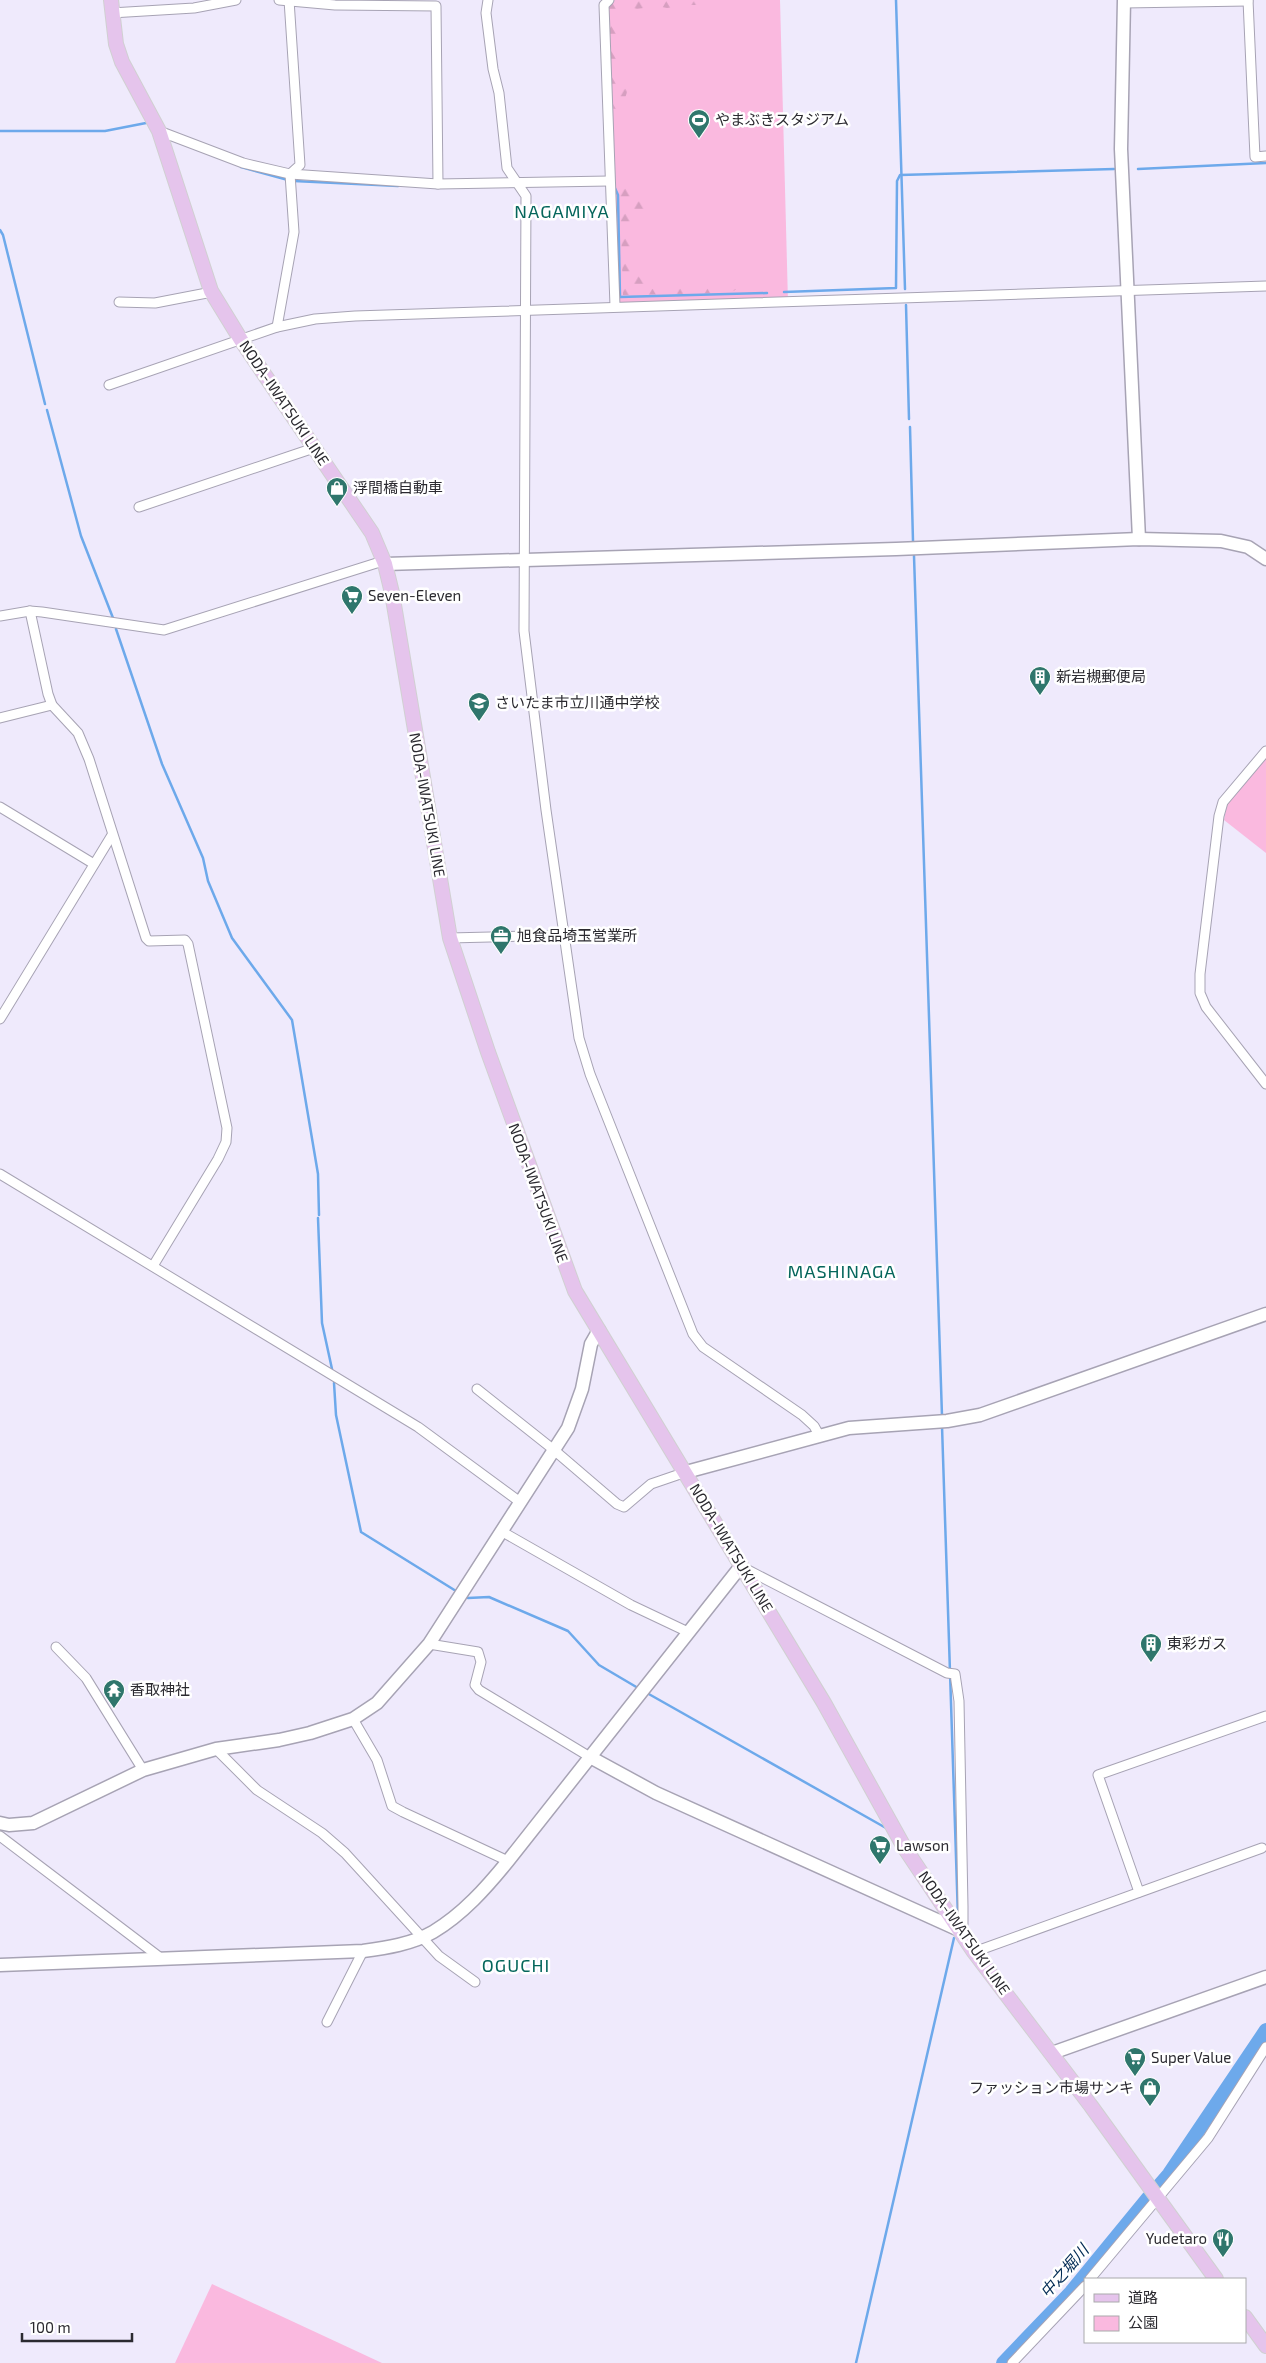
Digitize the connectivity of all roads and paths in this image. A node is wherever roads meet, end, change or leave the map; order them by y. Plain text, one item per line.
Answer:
1 (236, 0) edge
2 (279, 0) edge
3 (488, 0) edge
4 (609, 0) edge
5 (1248, 0) edge
6 (289, 1) edge
7 (1124, 2) edge
8 (111, 6) edge
9 (159, 131) junction
10 (1266, 156) edge
11 (291, 177) junction
12 (609, 181) junction
13 (517, 183) junction
14 (438, 184) junction
15 (1266, 286) edge
16 (1126, 290) junction
17 (212, 292) junction
18 (119, 302) dead end
19 (615, 306) junction
20 (526, 310) junction
21 (277, 327) junction
22 (241, 340) junction
23 (109, 385) dead end
24 (314, 448) junction
25 (139, 506) dead end
26 (1138, 539) junction
27 (1266, 559) edge
28 (524, 561) junction
29 (384, 563) junction
30 (30, 612) junction
31 (0, 616) edge
32 (52, 705) junction
33 (0, 718) edge
34 (1266, 751) edge
35 (0, 807) edge
36 (112, 835) junction
37 (94, 864) junction
38 (565, 935) junction
39 (450, 938) junction
40 (0, 1019) edge
41 (1266, 1084) edge
42 (0, 1174) edge
43 (153, 1266) junction
44 (1266, 1314) edge
45 (599, 1330) junction
46 (477, 1389) dead end
47 (819, 1435) junction
48 (554, 1450) junction
49 (686, 1472) junction
50 (520, 1502) junction
51 (501, 1531) junction
52 (741, 1566) junction
53 (688, 1632) junction
54 (429, 1644) junction
55 (56, 1647) dead end
56 (1266, 1716) edge
57 (353, 1719) junction
58 (216, 1749) junction
59 (590, 1757) junction
60 (143, 1770) junction
61 (0, 1823) edge
62 (0, 1836) edge
63 (1262, 1848) dead end
64 (508, 1861) junction
65 (1139, 1892) junction
66 (957, 1927) junction
67 (421, 1937) junction
68 (362, 1951) junction
69 (974, 1952) junction
70 (162, 1959) junction
71 (0, 1965) edge
72 (1266, 1977) edge
73 (475, 1982) dead end
74 (327, 2022) dead end
75 (1266, 2047) edge
76 (1052, 2053) junction
77 (1158, 2200) junction
78 (1091, 2278) edge
79 (1215, 2278) edge
80 (1084, 2287) edge
81 (1246, 2318) edge
82 (1266, 2346) edge
83 (1012, 2363) edge

1 - 8 street
2 - 6 street
3 - 13 street
4 - 12 street
5 - 7 street
5 - 10 street
6 - 11 street
6 - 14 street
7 - 16 street
8 - 9 main road, NODA-IWATSUKI LINE
9 - 11 street
9 - 17 main road, NODA-IWATSUKI LINE
11 - 14 street
11 - 21 street
12 - 13 street
12 - 19 street
13 - 14 street
13 - 20 street
15 - 16 street
16 - 19 street
16 - 26 street
17 - 18 street
17 - 22 main road, NODA-IWATSUKI LINE
19 - 20 street
20 - 21 street
20 - 28 street
21 - 22 street
22 - 23 street
22 - 24 main road, NODA-IWATSUKI LINE
24 - 25 street
24 - 29 main road, NODA-IWATSUKI LINE
26 - 27 street
26 - 28 street
28 - 29 street
28 - 38 street
29 - 30 street
29 - 39 main road, NODA-IWATSUKI LINE
30 - 31 street
30 - 32 street
32 - 33 street
32 - 36 street
34 - 41 street
35 - 37 street
36 - 37 street
36 - 43 street
37 - 40 street
38 - 39 street
38 - 47 street
39 - 45 main road, NODA-IWATSUKI LINE
42 - 43 street
43 - 50 street
44 - 47 street
45 - 48 street
45 - 49 main road, NODA-IWATSUKI LINE
46 - 48 street
47 - 49 street
48 - 49 street
48 - 50 street
49 - 52 main road, NODA-IWATSUKI LINE
50 - 51 street
51 - 53 street
51 - 54 street
52 - 53 street
52 - 66 main road, NODA-IWATSUKI LINE
52 - 66 street
53 - 59 street
54 - 57 street
54 - 59 street
55 - 60 street
56 - 65 street
57 - 58 street
57 - 64 street
58 - 60 street
58 - 67 street
59 - 64 street
59 - 66 street
60 - 61 street
62 - 70 street
63 - 65 street
64 - 67 street
65 - 69 street
66 - 69 main road, NODA-IWATSUKI LINE
67 - 68 street
67 - 73 street
68 - 70 street
68 - 74 street
69 - 76 main road, NODA-IWATSUKI LINE
70 - 71 street
72 - 76 street
75 - 77 street
76 - 77 main road, NODA-IWATSUKI LINE
77 - 78 street
77 - 79 main road, NODA-IWATSUKI LINE
80 - 83 street
81 - 82 main road

